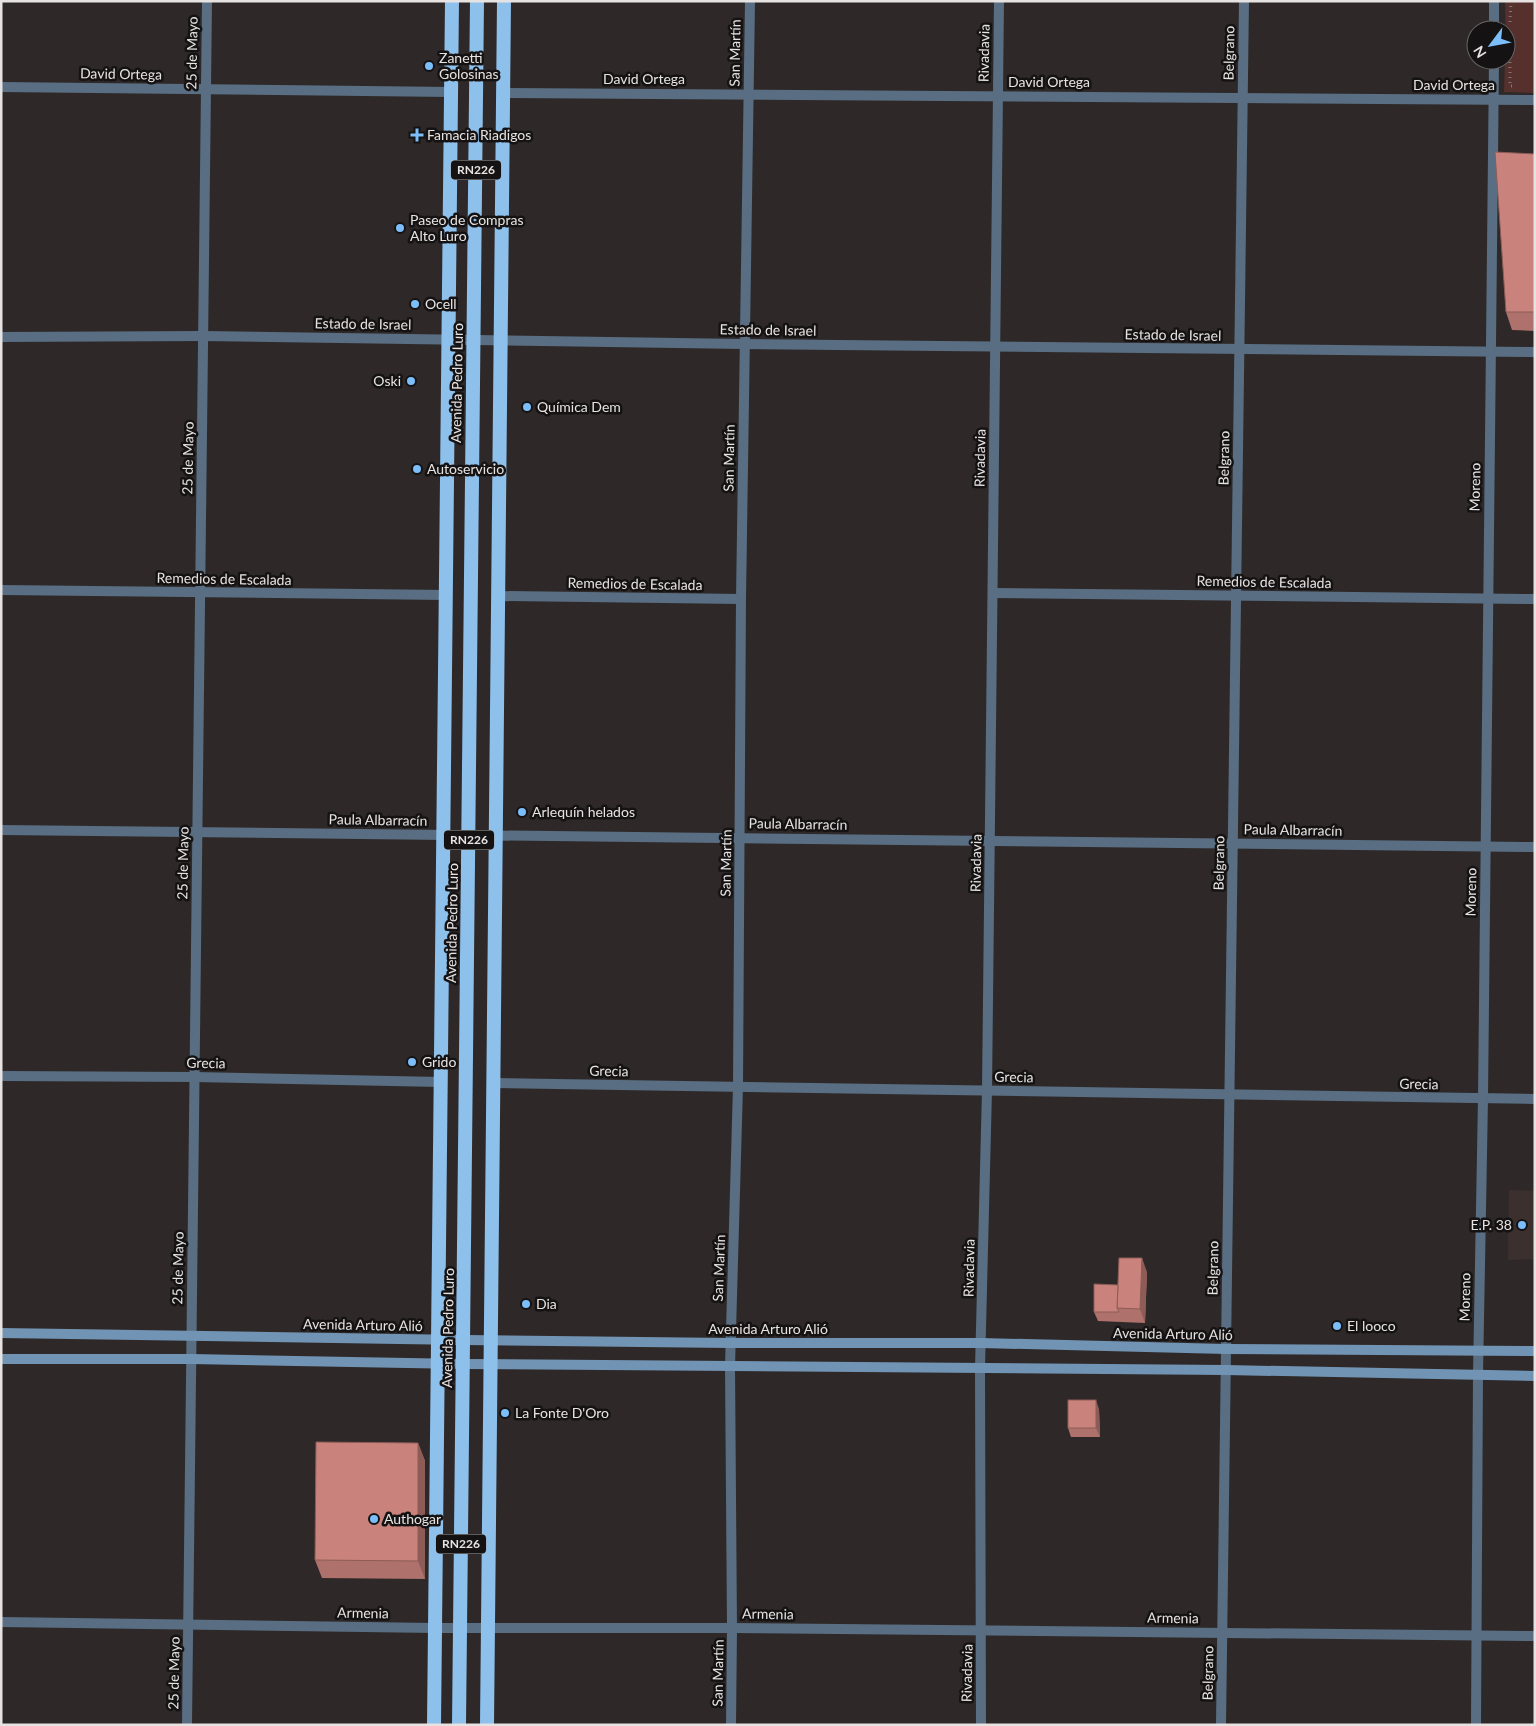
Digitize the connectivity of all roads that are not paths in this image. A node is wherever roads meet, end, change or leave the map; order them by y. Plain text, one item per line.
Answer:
1 (206, 1) edge
2 (452, 1) edge
3 (478, 1) edge
4 (504, 1) edge
5 (750, 1) edge
6 (999, 1) edge
7 (1244, 1) edge
8 (1494, 1) edge
9 (1494, 20) edge
10 (1494, 70) edge
11 (1, 87) edge
12 (206, 89) junction
13 (451, 92) junction
14 (504, 93) junction
15 (749, 93) junction
16 (998, 96) junction
17 (1242, 98) junction
18 (1493, 100) junction
19 (1535, 100) edge
20 (203, 336) junction
21 (1, 337) edge
22 (448, 339) junction
23 (474, 340) junction
24 (501, 340) junction
25 (744, 344) junction
26 (995, 346) junction
27 (1239, 349) junction
28 (1491, 351) junction
29 (1535, 352) edge
30 (1, 590) edge
31 (200, 592) junction
32 (993, 593) junction
33 (446, 595) junction
34 (498, 596) junction
35 (1236, 596) junction
36 (1488, 598) junction
37 (741, 599) junction
38 (1535, 599) edge
39 (1, 830) edge
40 (197, 832) junction
41 (443, 834) junction
42 (469, 834) junction
43 (496, 834) junction
44 (740, 838) junction
45 (990, 840) junction
46 (1232, 843) junction
47 (1485, 846) junction
48 (1535, 847) edge
49 (1, 1076) edge
50 (194, 1077) junction
51 (440, 1082) junction
52 (494, 1083) junction
53 (738, 1086) junction
54 (987, 1090) junction
55 (1229, 1094) junction
56 (1483, 1098) junction
57 (1535, 1099) edge
58 (1, 1333) edge
59 (191, 1336) junction
60 (438, 1340) junction
61 (464, 1340) junction
62 (491, 1341) junction
63 (730, 1343) junction
64 (981, 1343) junction
65 (1226, 1349) junction
66 (1478, 1350) junction
67 (1535, 1351) edge
68 (1, 1359) edge
69 (190, 1359) junction
70 (438, 1363) junction
71 (463, 1364) junction
72 (491, 1364) junction
73 (730, 1366) junction
74 (980, 1368) junction
75 (1226, 1370) junction
76 (1478, 1376) junction
77 (1535, 1376) edge
78 (1, 1622) edge
79 (188, 1624) junction
80 (435, 1628) junction
81 (460, 1628) junction
82 (488, 1628) junction
83 (732, 1628) junction
84 (982, 1630) junction
85 (1222, 1632) junction
86 (1477, 1635) junction
87 (1535, 1636) edge
88 (187, 1725) edge
89 (434, 1725) edge
90 (459, 1725) edge
91 (486, 1725) edge
92 (731, 1725) edge
93 (980, 1725) edge
94 (1221, 1725) edge
95 (1476, 1725) edge

1 - 12 street, 25 de Mayo
2 - 13 highway, Avenida Pedro Luro
3 - 23 highway, Avenida Pedro Luro / RN226
4 - 14 highway
5 - 15 street, San Martín
6 - 16 street, Rivadavia
7 - 17 street, Belgrano
8 - 9 street
10 - 18 street, Moreno
11 - 12 street, David Ortega
12 - 13 street, David Ortega
12 - 20 street, 25 de Mayo
13 - 22 highway, Avenida Pedro Luro
14 - 15 street, David Ortega
14 - 24 highway
15 - 16 street, David Ortega
15 - 25 street, San Martín
16 - 17 street, David Ortega
16 - 26 street, Rivadavia
17 - 18 street, David Ortega
17 - 27 street, Belgrano
18 - 19 street, David Ortega
18 - 28 street, Moreno
20 - 21 street, Estado de Israel
20 - 22 street, Estado de Israel
20 - 31 street, 25 de Mayo
22 - 23 street, Estado de Israel
22 - 33 highway, Avenida Pedro Luro
23 - 24 street, Estado de Israel
23 - 42 highway, Avenida Pedro Luro / RN226
24 - 25 street, Estado de Israel
24 - 34 highway
25 - 26 street, Estado de Israel
25 - 37 street, San Martín
26 - 27 street, Estado de Israel
26 - 32 street, Rivadavia
27 - 28 street, Estado de Israel
27 - 35 street, Belgrano
28 - 29 street, Estado de Israel
28 - 36 street, Moreno
30 - 31 street, Remedios de Escalada
31 - 33 street, Remedios de Escalada
31 - 40 street, 25 de Mayo
32 - 35 street, Remedios de Escalada
32 - 45 street, Rivadavia
33 - 41 highway, Avenida Pedro Luro
34 - 37 street, Remedios de Escalada
34 - 43 highway
35 - 36 street, Remedios de Escalada
35 - 46 street, Belgrano
36 - 38 street, Remedios de Escalada
36 - 47 street, Moreno
37 - 44 street, San Martín
39 - 40 street, Paula Albarracín
40 - 41 street, Paula Albarracín
40 - 50 street, 25 de Mayo
41 - 42 street, Paula Albarracín
41 - 51 highway, Avenida Pedro Luro
42 - 43 street, Paula Albarracín
42 - 61 highway, Avenida Pedro Luro / RN226
43 - 44 street, Paula Albarracín
43 - 52 highway
44 - 45 street, Paula Albarracín
44 - 53 street, San Martín
45 - 46 street, Paula Albarracín
45 - 54 street, Rivadavia
46 - 47 street, Paula Albarracín
46 - 55 street, Belgrano
47 - 48 street, Paula Albarracín
47 - 56 street, Moreno
49 - 50 street, Grecia
50 - 51 street, Grecia
50 - 59 street, 25 de Mayo
51 - 60 highway, Avenida Pedro Luro
52 - 53 street, Grecia
52 - 62 highway
53 - 54 street, Grecia
53 - 63 street, San Martín
54 - 55 street, Grecia
54 - 64 street, Rivadavia
55 - 56 street, Grecia
55 - 65 street, Belgrano
56 - 57 street, Grecia
56 - 66 street, Moreno
58 - 59 main road, Avenida Arturo Alió
59 - 60 main road, Avenida Arturo Alió
59 - 69 street, 25 de Mayo
60 - 61 main road, Avenida Arturo Alió
60 - 70 highway, Avenida Pedro Luro
61 - 62 main road, Avenida Arturo Alió
61 - 71 highway, Avenida Pedro Luro / RN226
62 - 63 main road, Avenida Arturo Alió
62 - 72 highway
63 - 64 main road, Avenida Arturo Alió
63 - 73 street, San Martín
64 - 65 main road, Avenida Arturo Alió
64 - 74 street, Rivadavia
65 - 66 main road, Avenida Arturo Alió
65 - 75 street, Belgrano
66 - 67 main road, Avenida Arturo Alió
66 - 76 street, Moreno
68 - 69 main road
69 - 70 main road
69 - 79 street, 25 de Mayo
70 - 71 main road
70 - 80 highway, Avenida Pedro Luro
71 - 72 main road
71 - 81 highway, Avenida Pedro Luro / RN226
72 - 73 main road
72 - 82 highway
73 - 74 main road
73 - 83 street, San Martín
74 - 75 main road
74 - 84 street, Rivadavia
75 - 76 main road
75 - 85 street, Belgrano
76 - 77 main road
76 - 86 street, Moreno
78 - 79 street, Armenia
79 - 80 street, Armenia
79 - 88 street, 25 de Mayo
80 - 81 street, Armenia
80 - 89 highway, Avenida Pedro Luro
81 - 82 street, Armenia
81 - 90 highway, Avenida Pedro Luro / RN226
82 - 83 street, Armenia
82 - 91 highway
83 - 84 street, Armenia
83 - 92 street, San Martín
84 - 85 street, Armenia
84 - 93 street, Rivadavia
85 - 86 street, Armenia
85 - 94 street, Belgrano
86 - 87 street, Armenia
86 - 95 street, Moreno

